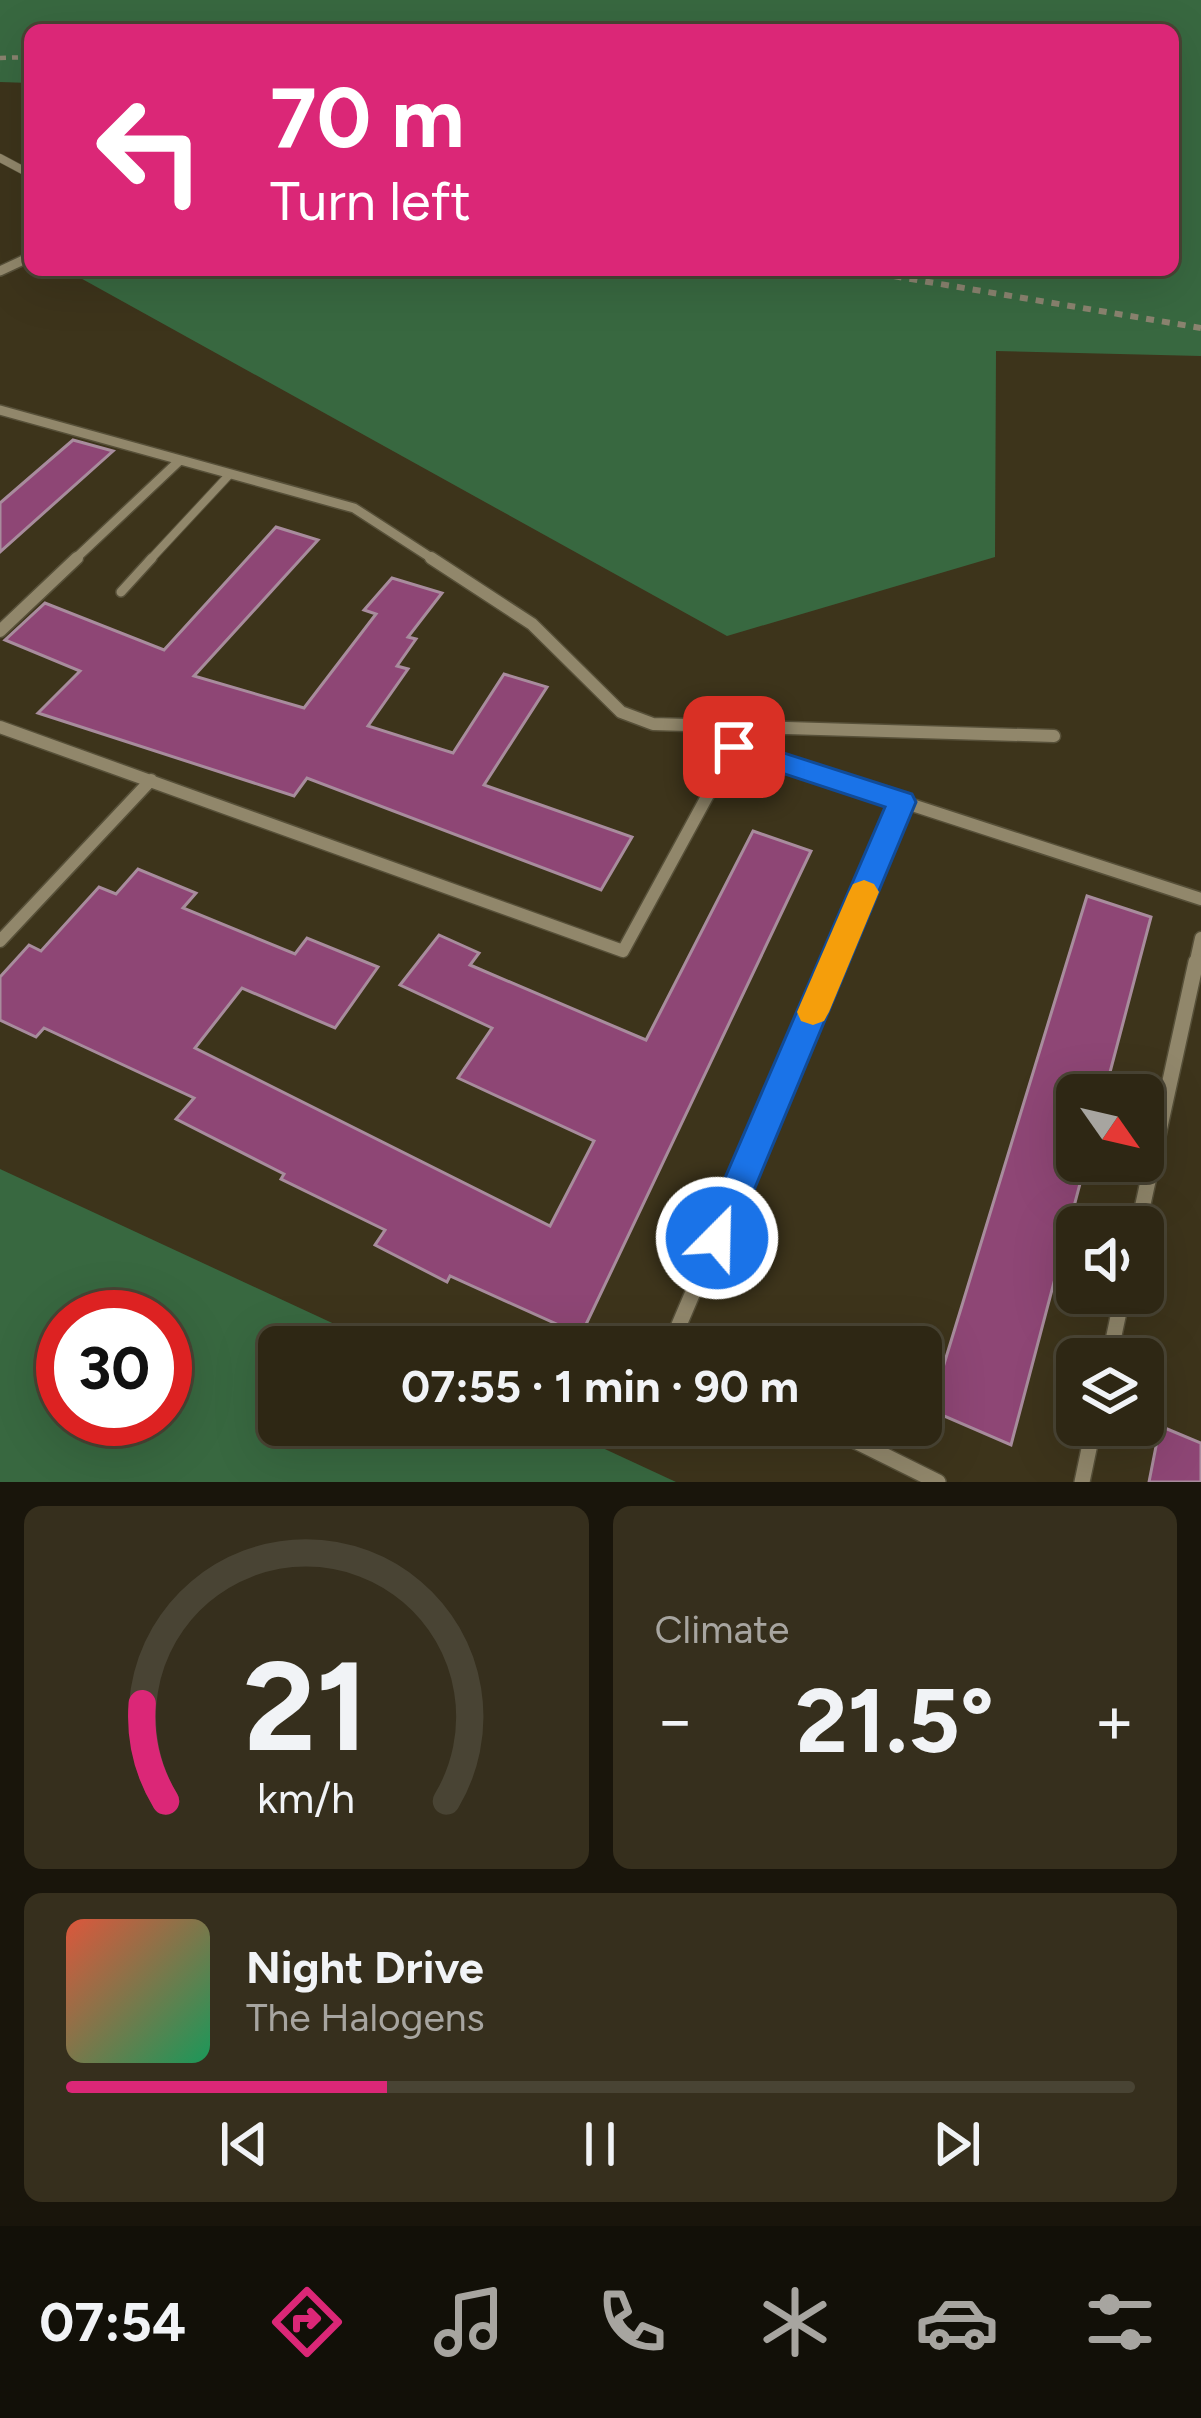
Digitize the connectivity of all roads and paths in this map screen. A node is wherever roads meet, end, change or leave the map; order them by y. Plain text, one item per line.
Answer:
1 (868, 276) edge
2 (1201, 328) edge
3 (0, 410) edge
4 (179, 461) junction
5 (229, 475) junction
6 (121, 592) dead end
7 (0, 631) edge
8 (0, 728) edge
9 (1054, 736) dead end
10 (151, 780) junction
11 (902, 802) junction
12 (1201, 899) edge
13 (1201, 938) edge
14 (0, 941) edge
15 (1143, 1206) edge
16 (680, 1326) edge
17 (865, 1446) edge
18 (1090, 1446) edge
19 (938, 1482) edge
20 (1082, 1482) edge

1 - 2 path
3 - 4 street
4 - 5 street
4 - 7 street
5 - 6 lane
5 - 9 street
8 - 10 street
10 - 11 street
10 - 14 street
11 - 12 street
11 - 16 street
13 - 15 street
17 - 19 street
18 - 20 street

